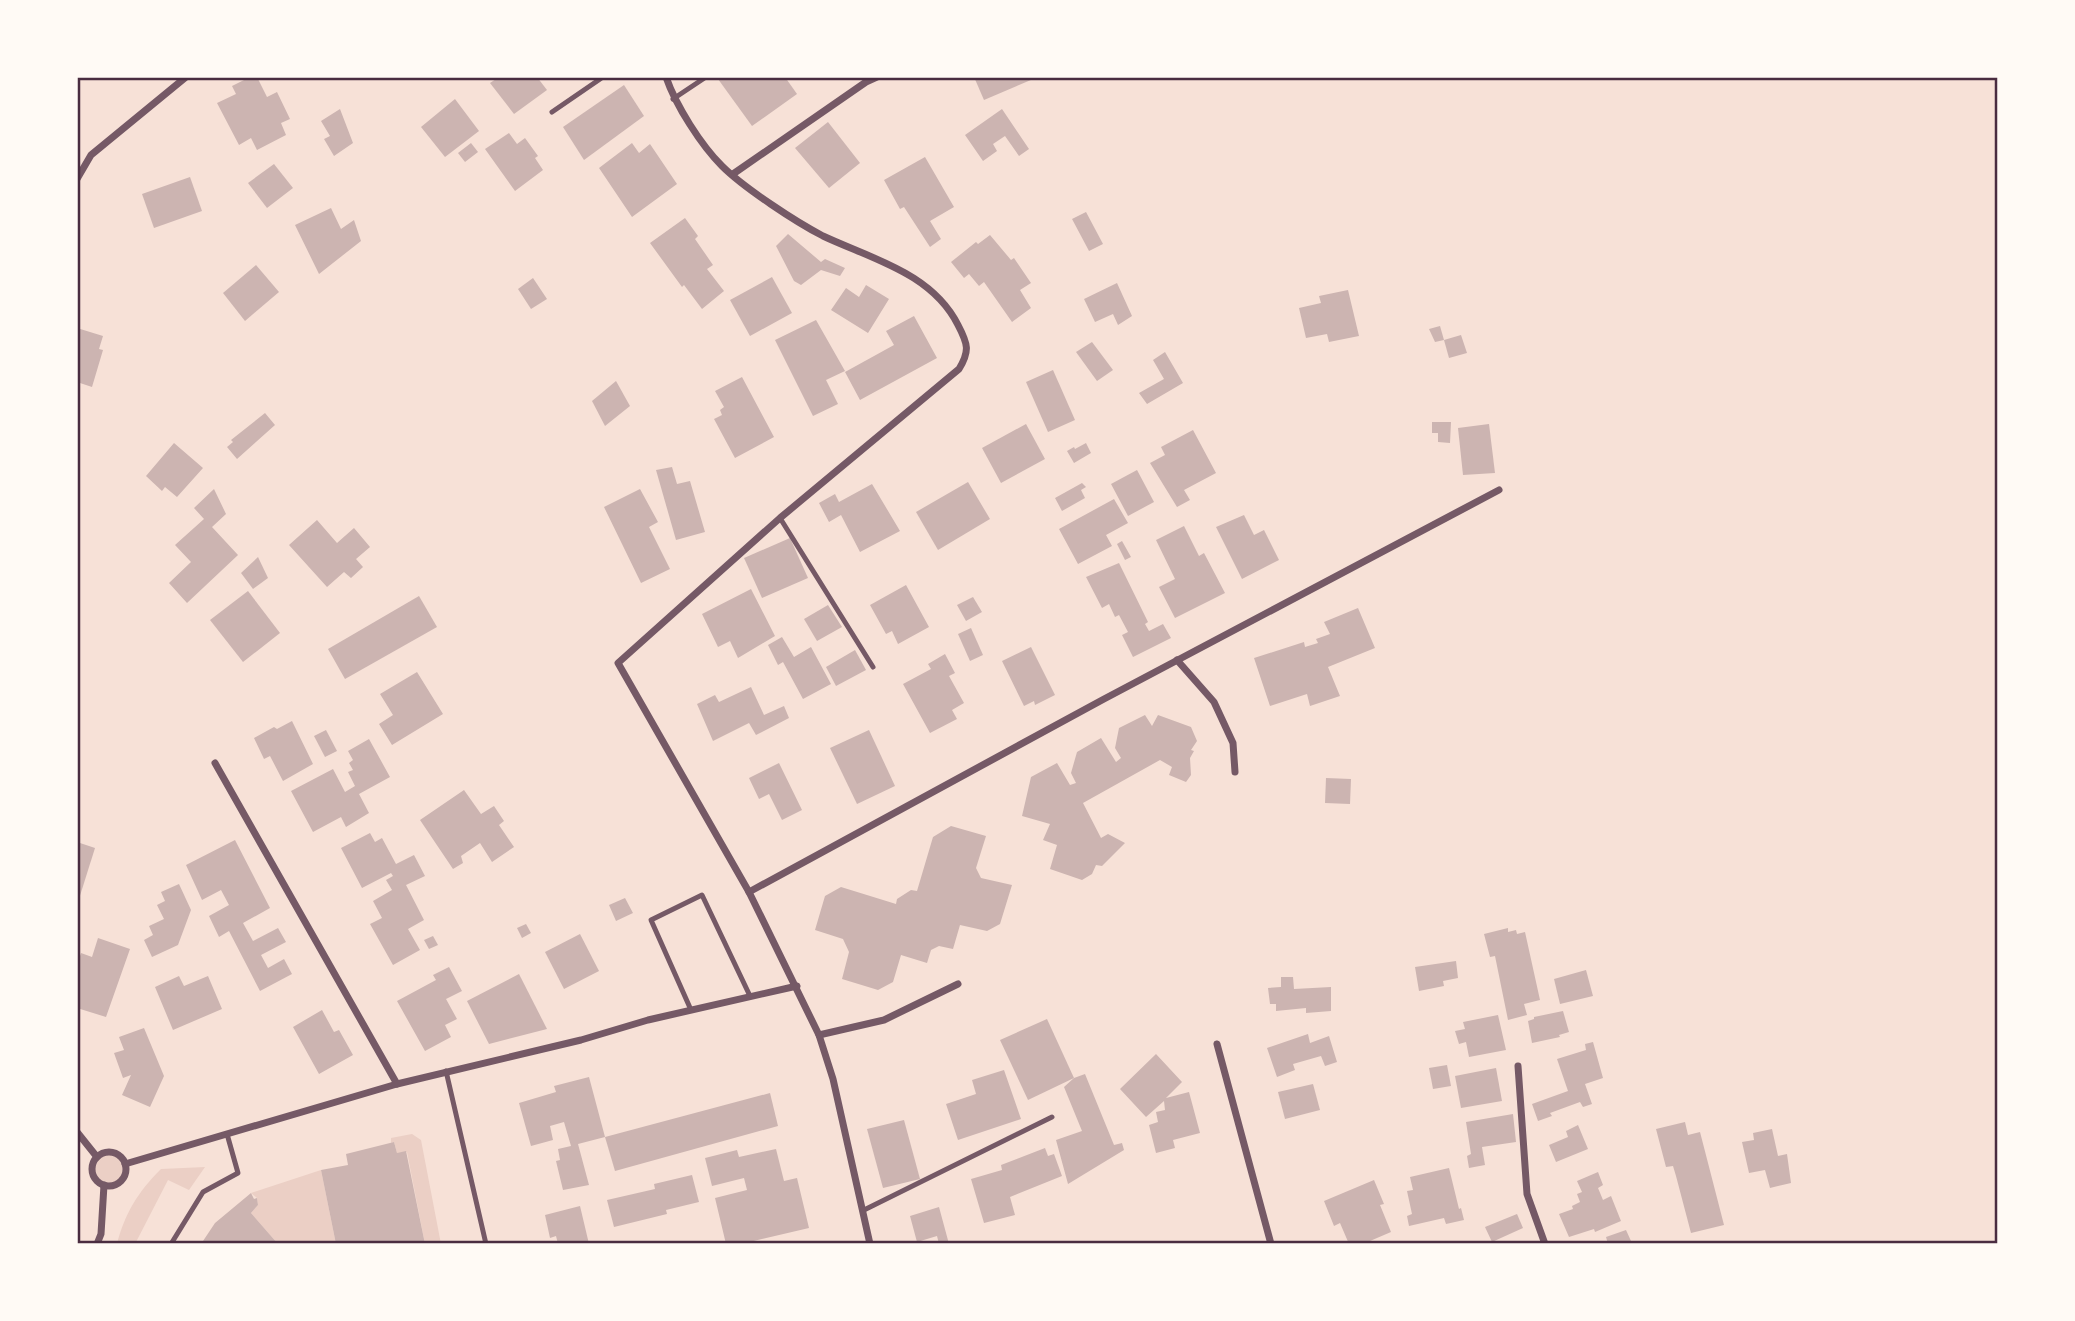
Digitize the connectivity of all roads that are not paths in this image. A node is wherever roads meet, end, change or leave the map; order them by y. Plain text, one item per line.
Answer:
1 (186, 77) edge
2 (603, 77) edge
3 (666, 77) edge
4 (706, 77) edge
5 (877, 77) edge
6 (673, 99) junction
7 (552, 112) dead end
8 (733, 174) junction
9 (77, 179) edge
10 (1499, 490) dead end
11 (780, 518) junction
12 (1177, 660) junction
13 (873, 667) dead end
14 (215, 763) dead end
15 (1236, 772) dead end
16 (749, 892) junction
17 (958, 984) dead end
18 (797, 986) junction
19 (750, 996) junction
20 (691, 1010) junction
21 (819, 1035) junction
22 (1217, 1044) dead end
23 (1518, 1066) dead end
24 (446, 1071) junction
25 (397, 1084) junction
26 (1052, 1117) dead end
27 (77, 1132) edge
28 (227, 1134) junction
29 (97, 1157) junction
30 (125, 1164) junction
31 (104, 1185) junction
32 (864, 1210) junction
33 (97, 1244) edge
34 (172, 1244) edge
35 (486, 1244) edge
36 (870, 1244) edge
37 (1272, 1244) edge
38 (1545, 1244) edge

1 - 9 street
2 - 7 lane
3 - 6 street
4 - 6 lane
5 - 8 street
6 - 8 street
8 - 11 street
10 - 12 street
11 - 13 lane
11 - 16 street
12 - 15 street
12 - 16 street
14 - 25 street
16 - 18 street
17 - 21 street
18 - 19 street
18 - 21 street
19 - 20 street
19 - 20 lane
20 - 24 street
21 - 32 street
22 - 37 street
23 - 38 street
24 - 25 street
24 - 35 lane
25 - 28 street
26 - 32 lane
27 - 29 street
28 - 30 street
28 - 34 lane
29 - 30 street
29 - 31 street
30 - 31 street
31 - 33 street
32 - 36 street

